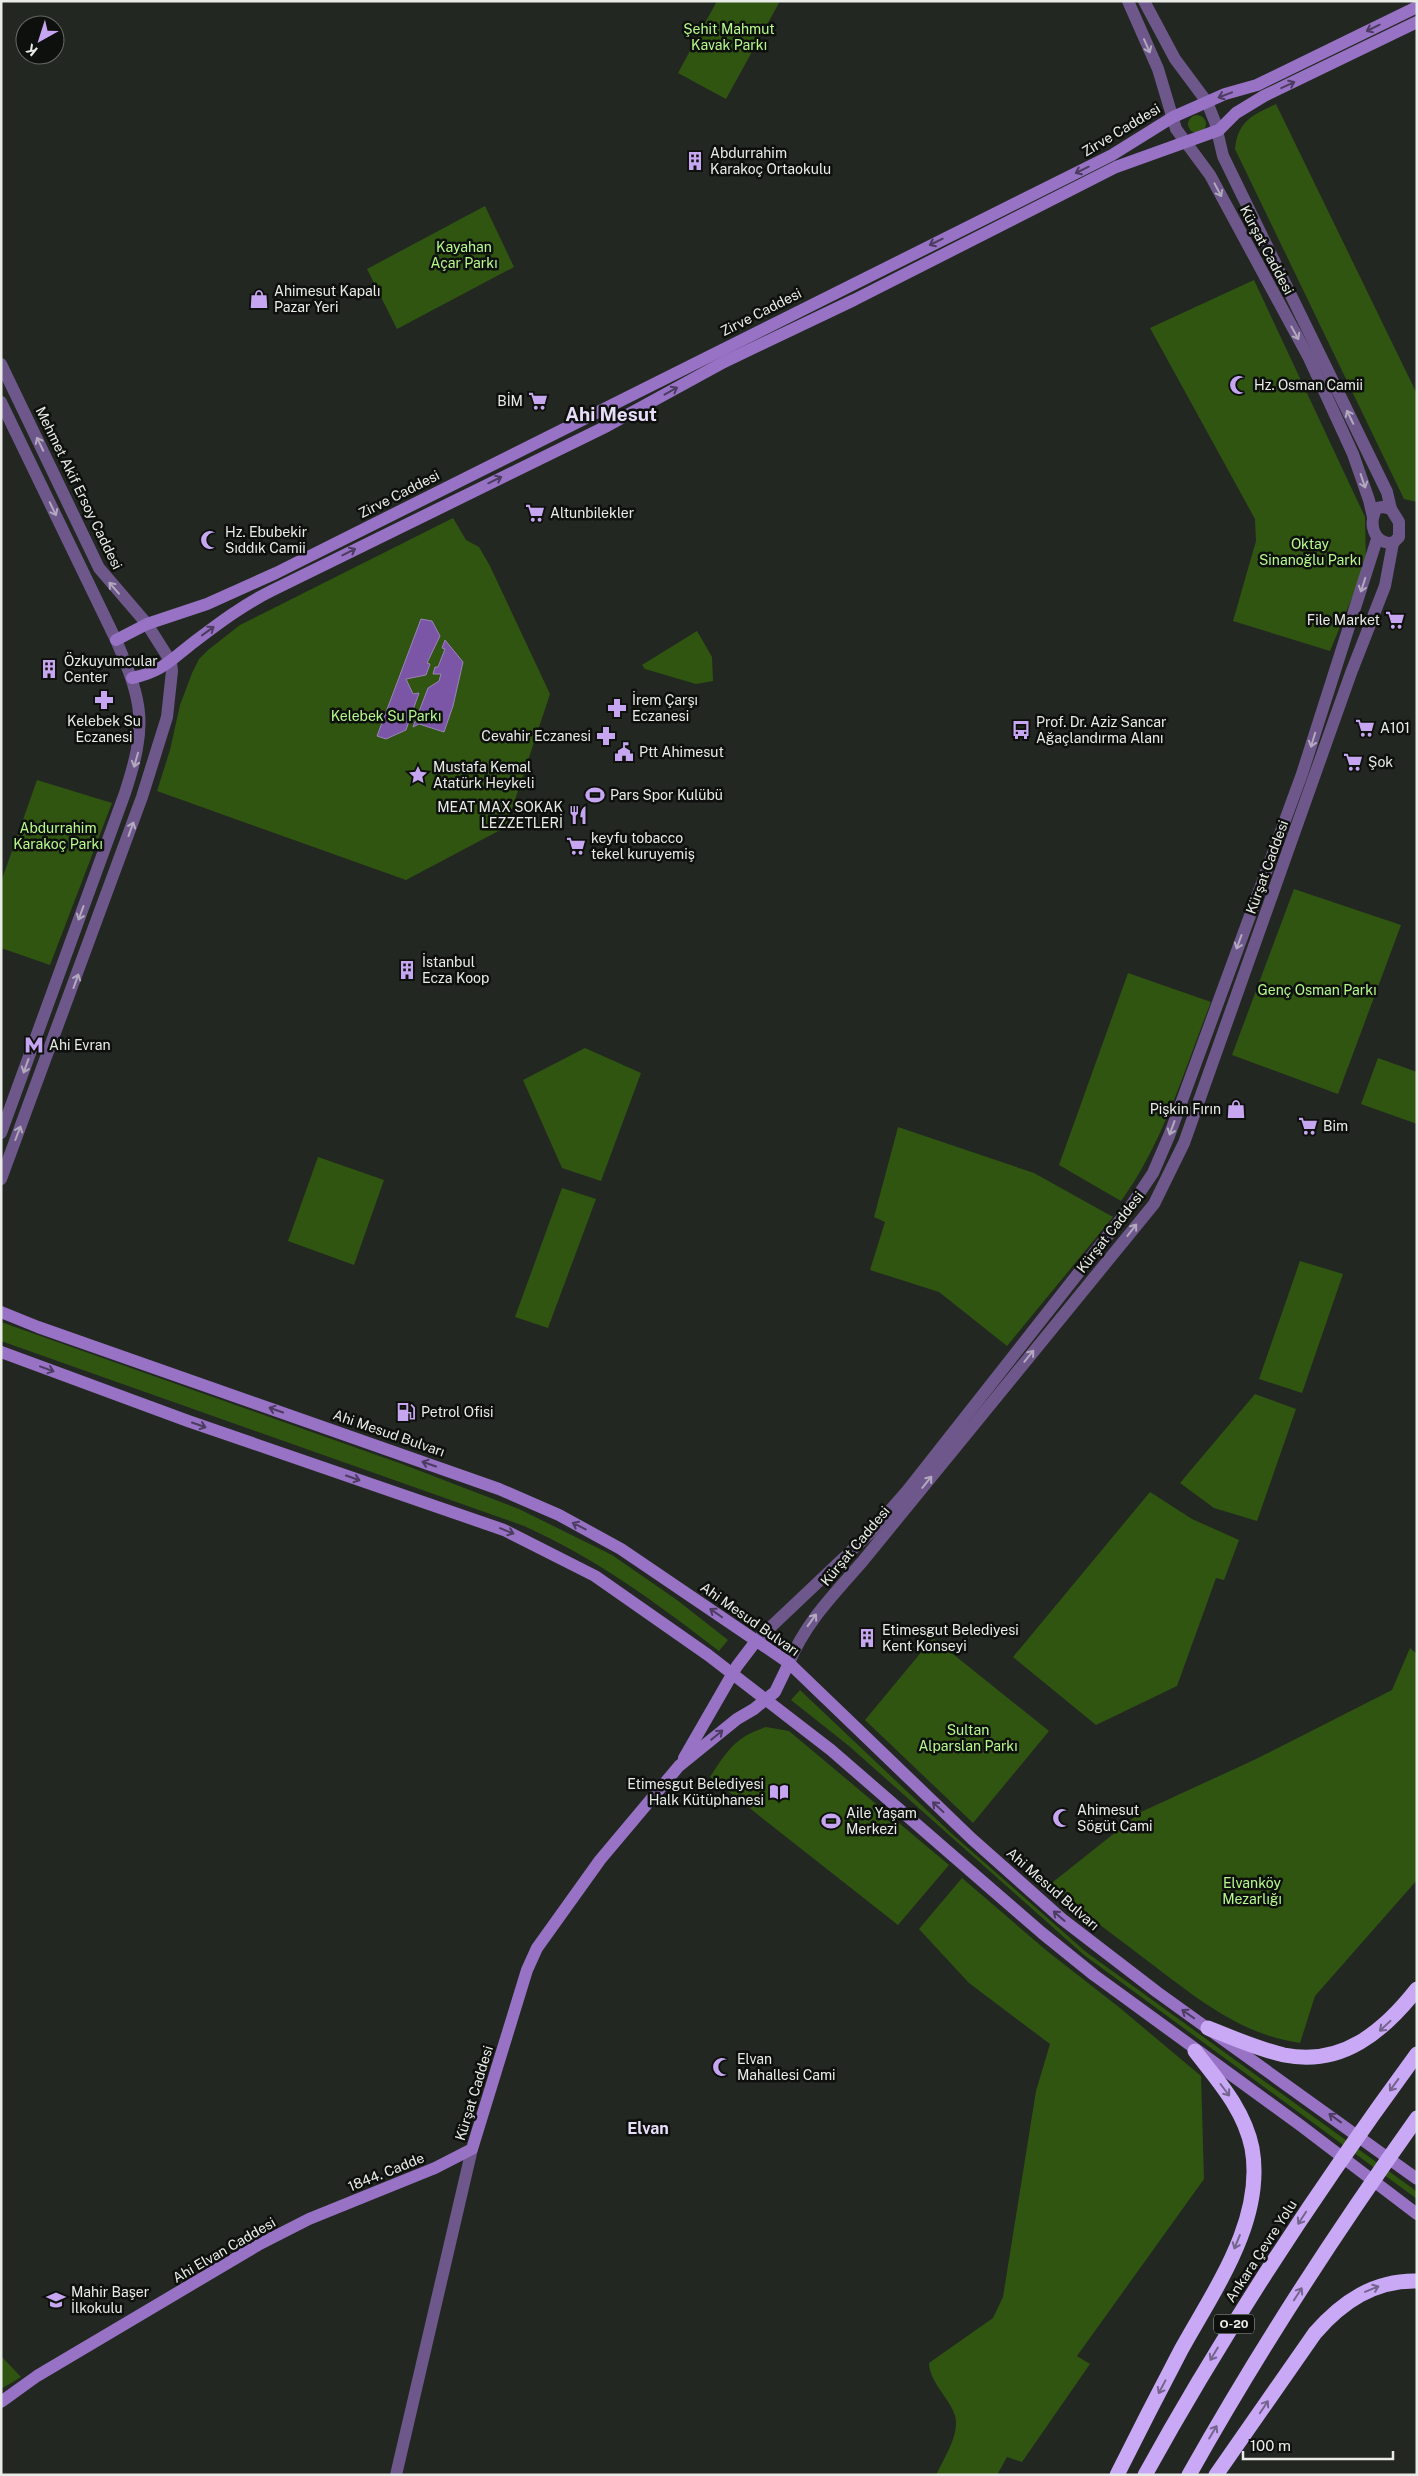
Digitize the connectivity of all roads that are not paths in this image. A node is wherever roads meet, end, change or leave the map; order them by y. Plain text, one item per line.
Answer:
1 (1128, 1) edge
2 (1144, 1) edge
3 (1417, 7) edge
4 (1417, 22) edge
5 (1207, 102) junction
6 (1173, 117) junction
7 (1217, 131) junction
8 (1186, 144) junction
9 (1, 364) edge
10 (1, 402) edge
11 (1391, 509) junction
12 (1373, 517) junction
13 (1377, 539) junction
14 (1393, 543) junction
15 (147, 624) junction
16 (116, 640) junction
17 (170, 662) junction
18 (132, 678) junction
19 (1, 1133) edge
20 (1, 1179) edge
21 (1, 1312) edge
22 (1, 1352) edge
23 (756, 1641) junction
24 (789, 1663) junction
25 (732, 1674) junction
26 (767, 1699) junction
27 (679, 1766) junction
28 (1417, 1989) edge
29 (1208, 2028) junction
30 (1195, 2051) junction
31 (1417, 2054) edge
32 (1417, 2118) edge
33 (472, 2149) junction
34 (1417, 2178) edge
35 (1417, 2214) edge
36 (309, 2219) joint
37 (1417, 2281) edge
38 (1, 2402) edge
39 (396, 2475) edge
40 (1117, 2475) edge
41 (1146, 2475) edge
42 (1190, 2475) edge
43 (1216, 2475) edge

1 -> 6 street, Kürşat Caddesi
2 - 5 street, Kürşat Caddesi
3 -> 5 main road, Zirve Caddesi
7 -> 4 main road, Zirve Caddesi
5 - 6 main road, Zirve Caddesi
5 - 7 street, Kürşat Caddesi
6 - 8 street, Kürşat Caddesi
6 -> 15 main road, Zirve Caddesi
7 - 8 main road, Zirve Caddesi
11 -> 7 street, Kürşat Caddesi
8 -> 12 street, Kürşat Caddesi
17 -> 8 main road, Zirve Caddesi
15 -> 9 street, Mehmet Akif Ersoy Caddesi
10 -> 16 street
11 - 12 street
11 - 14 street
12 - 13 street
13 - 14 street
13 -> 23 street, Kürşat Caddesi
24 -> 14 street, Kürşat Caddesi
15 - 16 main road, Zirve Caddesi
15 - 17 street, Mehmet Akif Ersoy Caddesi
16 - 18 street
17 - 18 main road, Zirve Caddesi
20 -> 17 street, Mehmet Akif Ersoy Caddesi
18 -> 19 street
23 -> 21 main road, Ahi Mesud Bulvarı
22 -> 25 main road
23 - 24 main road, Ahi Mesud Bulvarı
23 - 25 main road, Kürşat Caddesi
24 - 26 main road, Kürşat Caddesi
29 -> 24 main road, Ahi Mesud Bulvarı
25 - 26 main road
25 - 27 main road, Kürşat Caddesi
27 -> 26 main road, Kürşat Caddesi
26 - 30 main road
27 - 33 main road, Kürşat Caddesi
28 -> 29 highway
34 -> 29 main road, Ahi Mesud Bulvarı
30 - 35 main road
30 -> 40 highway
31 -> 41 highway, Ankara Çevre Yolu / O-20
42 -> 32 highway, O-20
33 - 36 main road, 1844. Cadde
33 - 39 street, Kürşat Caddesi
36 - 38 main road, Ahi Elvan Caddesi
43 -> 37 highway

